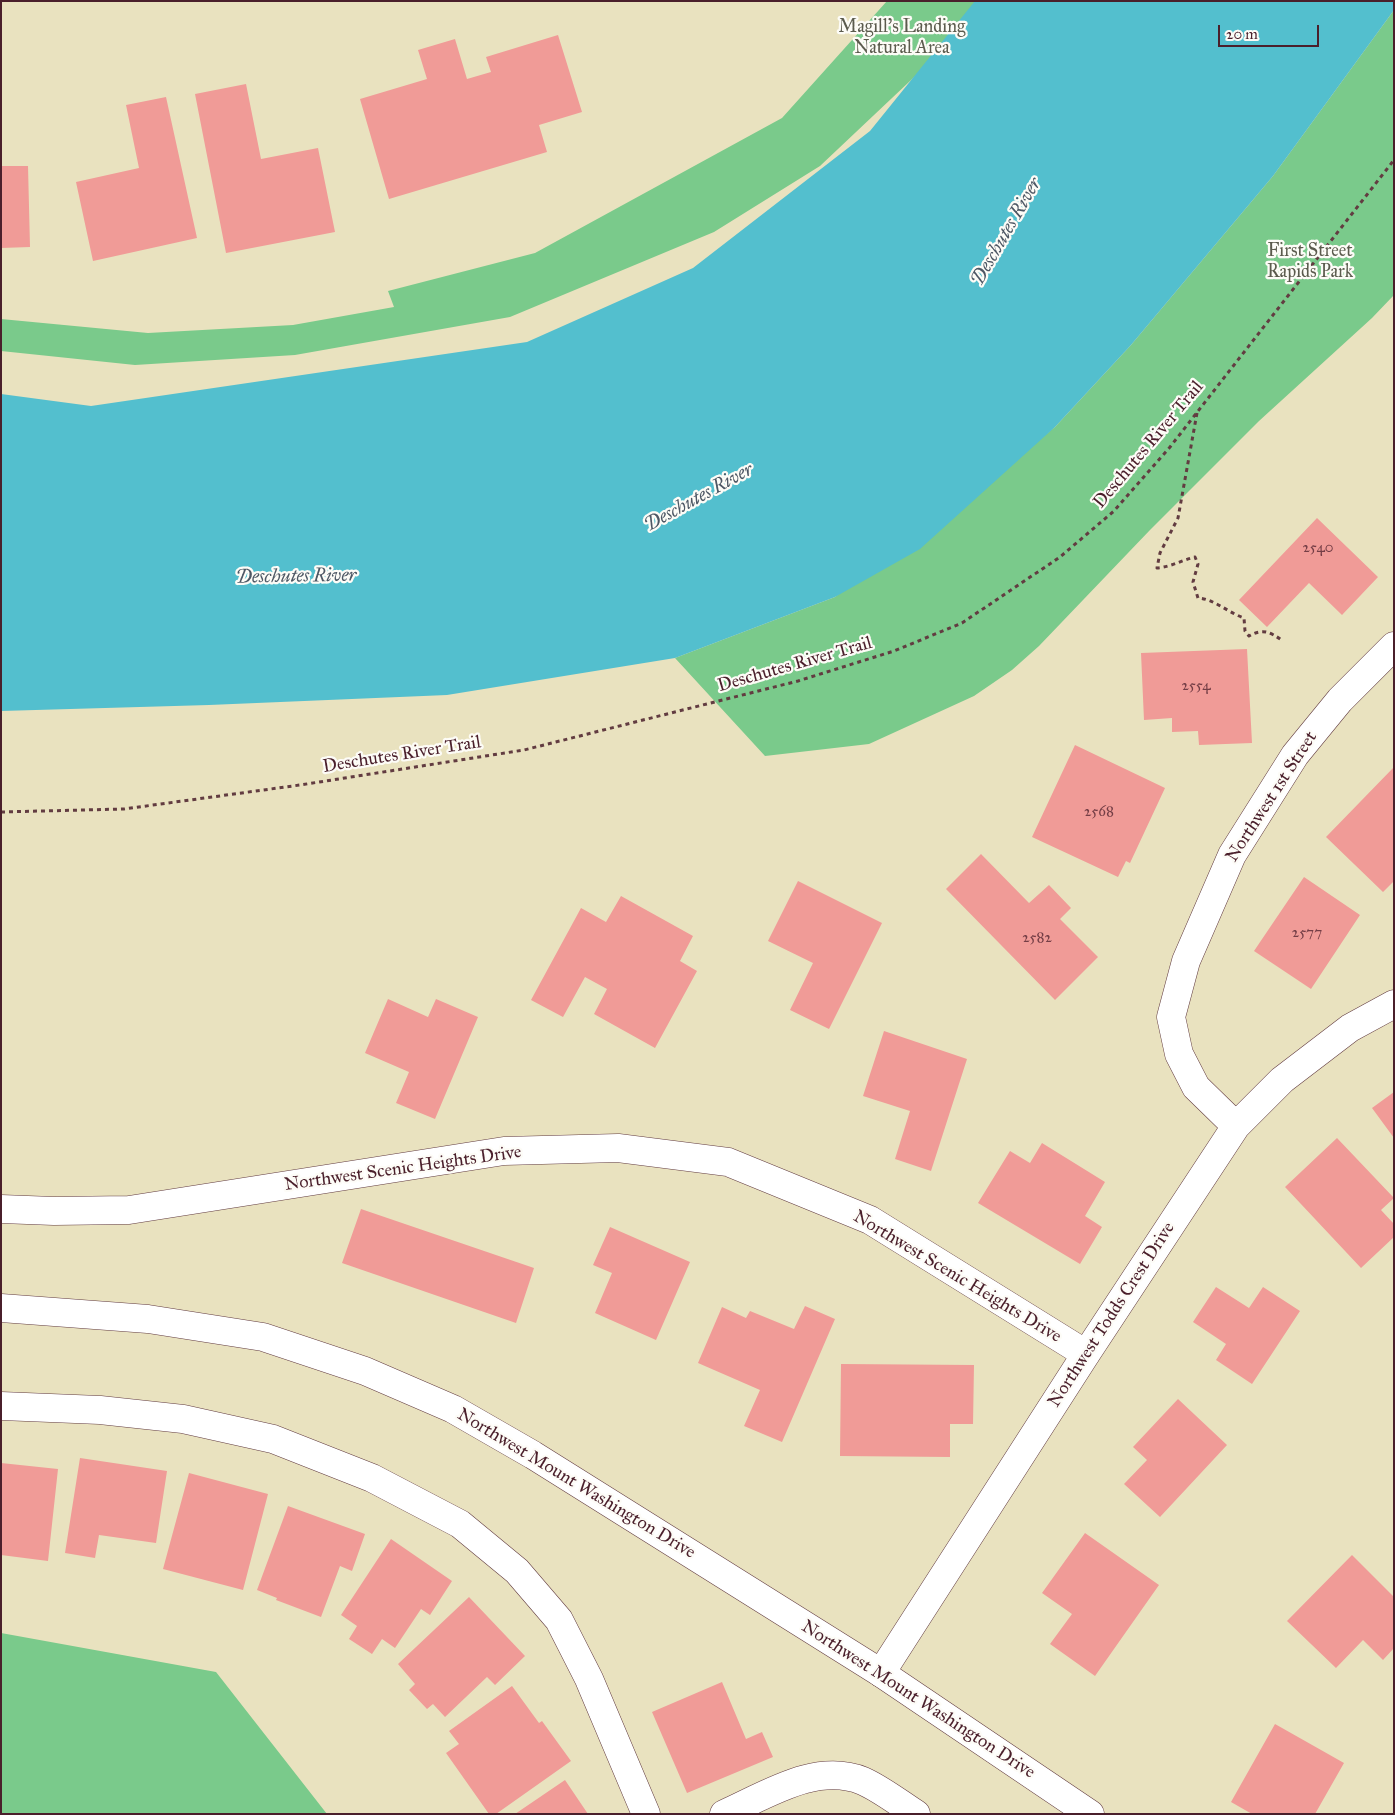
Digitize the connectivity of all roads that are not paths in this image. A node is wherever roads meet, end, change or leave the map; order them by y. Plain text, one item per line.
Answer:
1 (1394, 646) edge
2 (1394, 1004) edge
3 (1236, 1126) junction
4 (1, 1209) edge
5 (1, 1308) edge
6 (1086, 1354) junction
7 (1, 1406) edge
8 (881, 1674) junction
9 (646, 1814) edge
10 (724, 1814) edge
11 (916, 1814) edge
12 (1090, 1814) edge

1 - 3 street, Northwest 1st Street
2 - 3 street, Northwest Todds Crest Drive
3 - 6 street, Northwest Todds Crest Drive
4 - 6 street, Northwest Scenic Heights Drive
5 - 8 street, Northwest Mount Washington Drive
6 - 8 street, Northwest Todds Crest Drive
7 - 9 street
8 - 12 street, Northwest Mount Washington Drive
10 - 11 street

